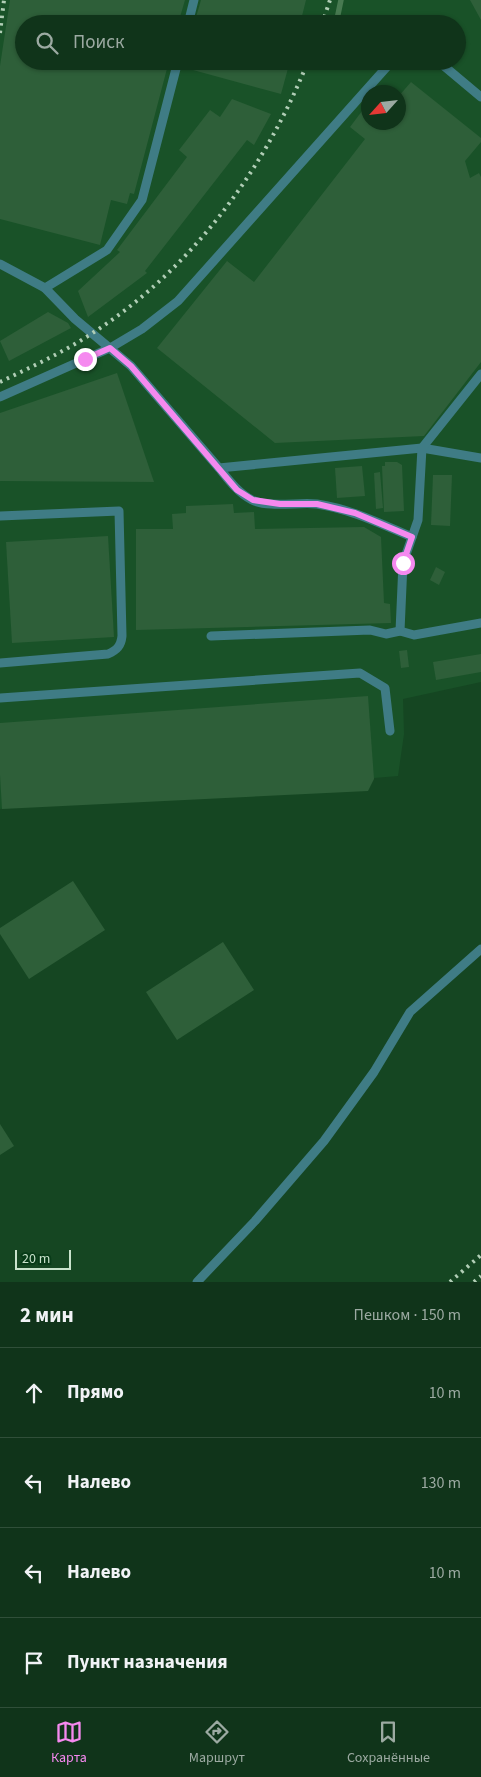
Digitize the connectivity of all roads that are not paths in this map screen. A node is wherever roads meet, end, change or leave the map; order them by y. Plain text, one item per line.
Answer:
1 (194, 0) edge
2 (190, 15) edge
3 (176, 70) edge
4 (384, 70) edge
5 (449, 70) edge
6 (481, 97) edge
7 (0, 264) edge
8 (45, 288) junction
9 (110, 348) junction
10 (481, 374) edge
11 (0, 397) edge
12 (422, 448) junction
13 (481, 458) edge
14 (219, 468) junction
15 (0, 516) edge
16 (412, 537) junction
17 (481, 623) edge
18 (400, 631) junction
19 (211, 636) dead end
20 (0, 663) edge
21 (0, 698) edge
22 (390, 731) dead end
23 (481, 949) edge
24 (197, 1282) edge

1 - 2 lane
3 - 8 lane
4 - 9 lane
5 - 6 lane
7 - 8 lane
8 - 9 lane
9 - 11 lane
9 - 14 lane
10 - 12 lane
12 - 13 lane
12 - 14 lane
12 - 16 lane
14 - 16 lane
15 - 20 lane
16 - 18 lane
17 - 18 lane
18 - 19 lane
21 - 22 lane
23 - 24 lane

